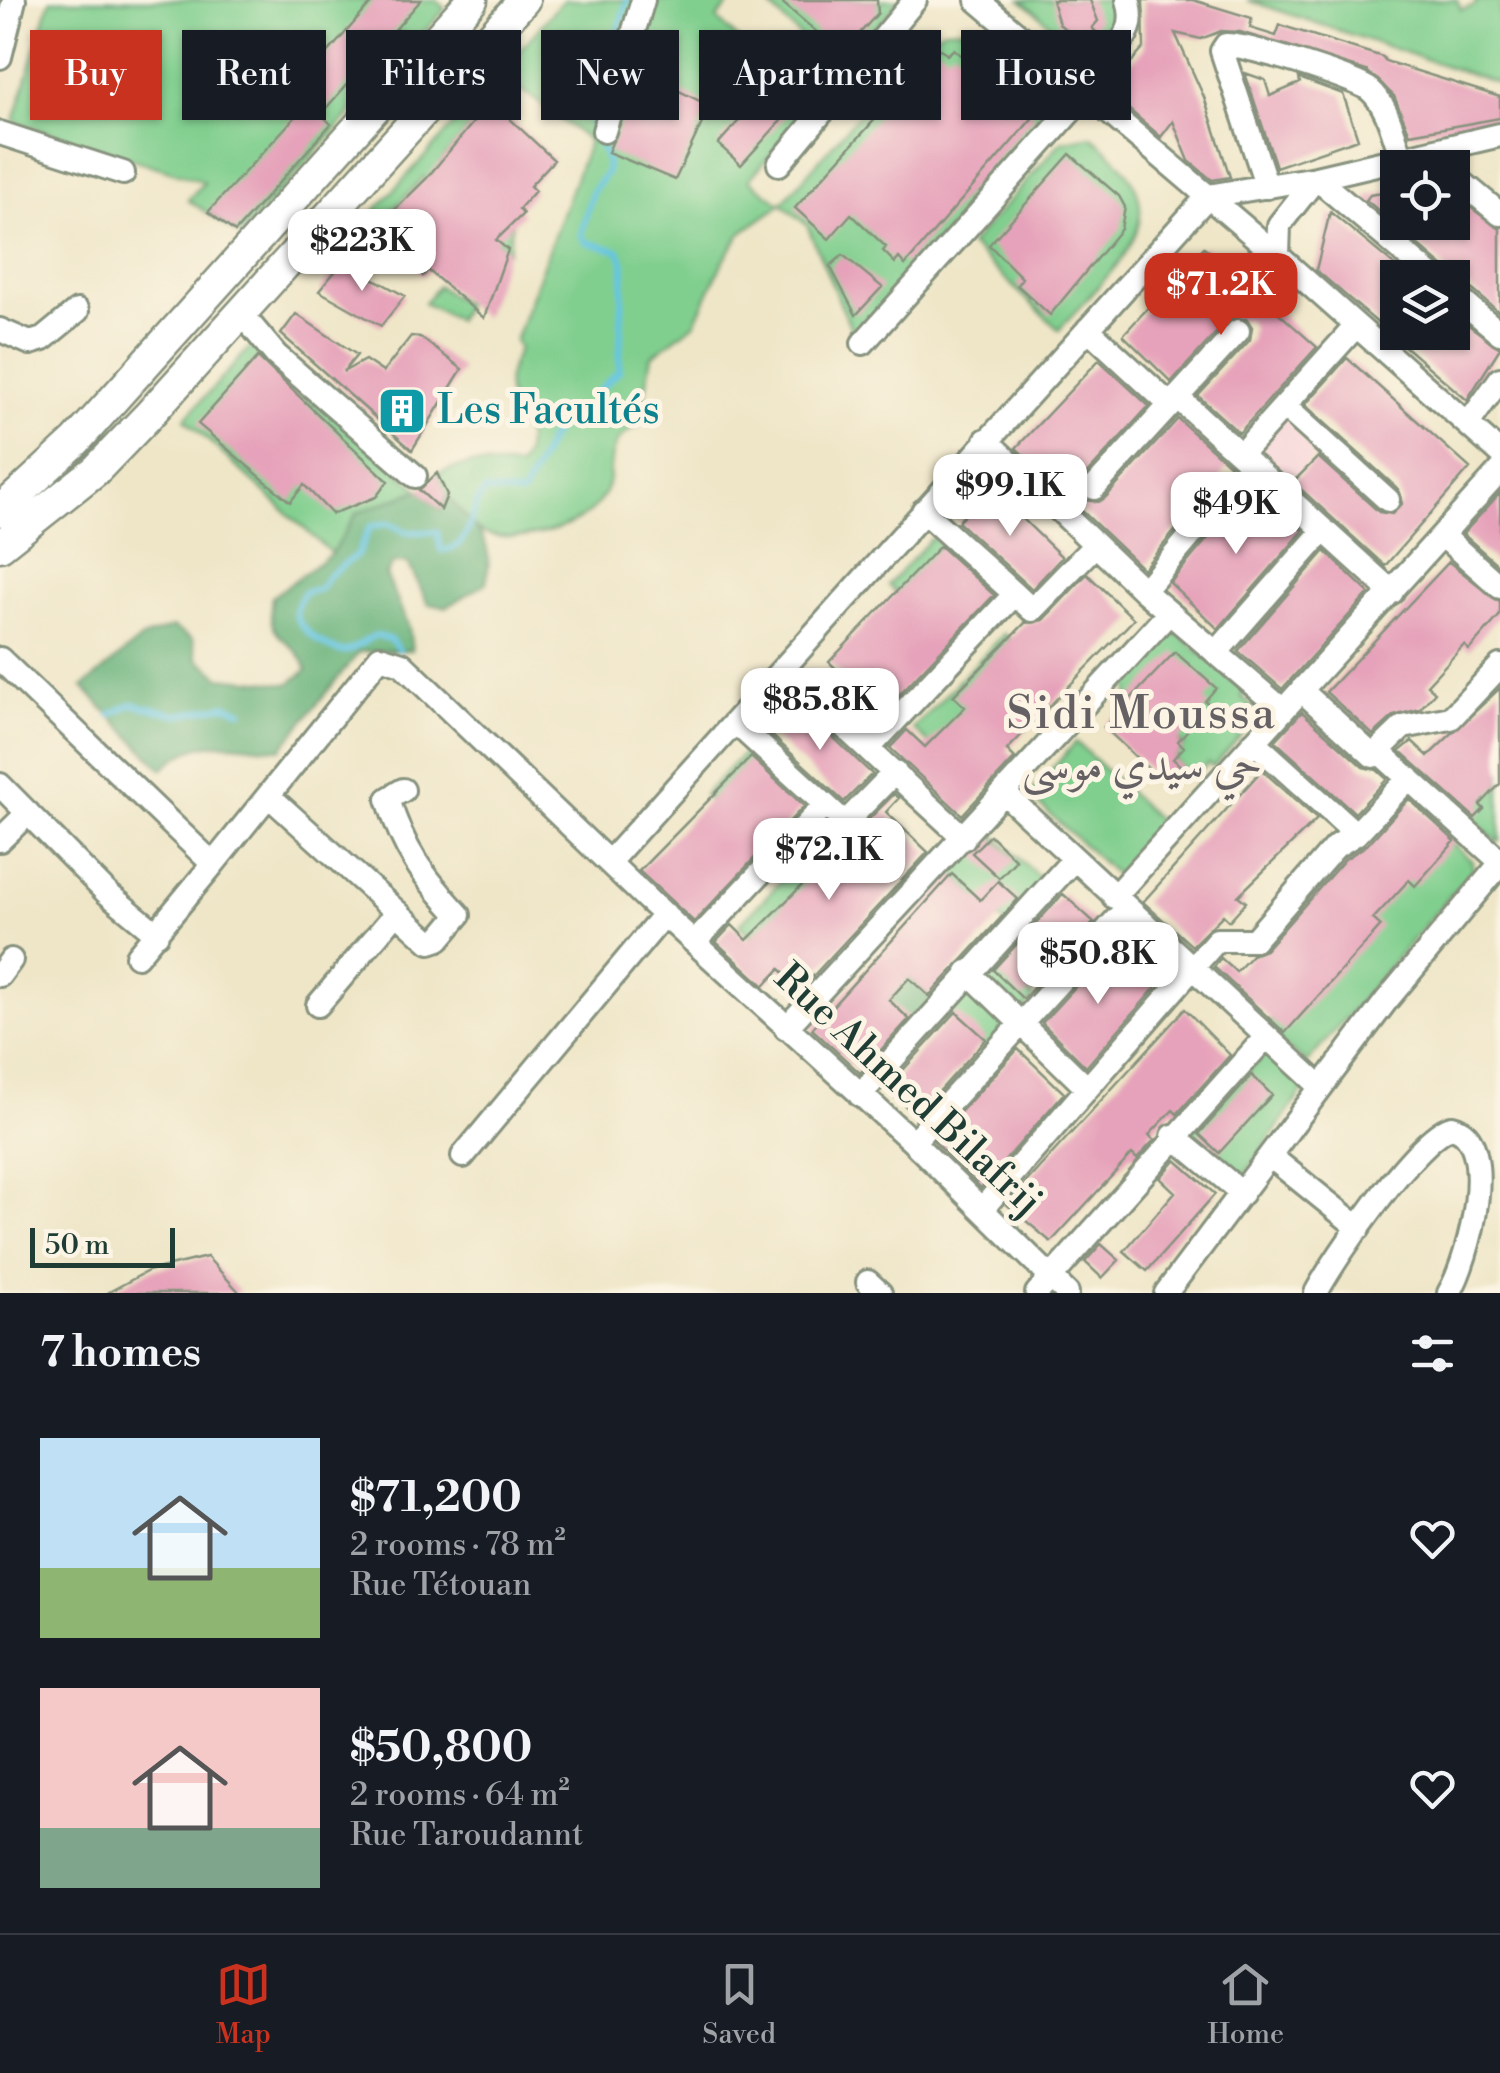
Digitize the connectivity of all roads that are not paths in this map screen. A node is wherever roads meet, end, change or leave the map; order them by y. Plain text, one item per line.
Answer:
1 (14, 0) edge
2 (472, 0) edge
3 (524, 0) edge
4 (643, 0) edge
5 (915, 0) edge
6 (977, 0) edge
7 (1128, 0) edge
8 (1012, 30) edge
9 (1131, 32) edge
10 (0, 58) edge
11 (1051, 120) edge
12 (1118, 120) edge
13 (604, 131) dead end
14 (0, 133) edge
15 (1500, 135) edge
16 (1410, 150) edge
17 (1427, 150) edge
18 (1380, 161) edge
19 (780, 164) dead end
20 (123, 172) dead end
21 (1316, 178) junction
22 (1268, 187) junction
23 (1470, 189) edge
24 (1208, 196) junction
25 (1500, 214) edge
26 (1278, 256) junction
27 (1413, 260) edge
28 (1470, 308) edge
29 (77, 311) dead end
30 (240, 312) junction
31 (1356, 326) junction
32 (1088, 328) junction
33 (0, 330) edge
34 (1238, 331) dead end
35 (1500, 334) edge
36 (863, 342) dead end
37 (1500, 378) edge
38 (1173, 400) junction
39 (1284, 406) junction
40 (1468, 424) junction
41 (986, 440) junction
42 (1500, 453) edge
43 (1246, 459) junction
44 (1500, 471) edge
45 (414, 476) dead end
46 (1094, 488) dead end
47 (1388, 500) dead end
48 (0, 511) edge
49 (923, 511) junction
50 (1323, 531) junction
51 (1443, 536) junction
52 (1095, 544) junction
53 (0, 546) edge
54 (1500, 587) edge
55 (1144, 591) junction
56 (1392, 592) junction
57 (1015, 594) junction
58 (1169, 613) junction
59 (1216, 653) junction
60 (2, 662) edge
61 (1500, 666) edge
62 (785, 672) junction
63 (1302, 690) junction
64 (1283, 710) junction
65 (737, 724) junction
66 (1254, 742) junction
67 (869, 748) junction
68 (1378, 750) junction
69 (895, 772) junction
70 (1408, 778) junction
71 (0, 785) edge
72 (403, 790) dead end
73 (1004, 793) junction
74 (269, 796) junction
75 (824, 804) junction
76 (28, 813) junction
77 (1356, 834) junction
78 (964, 838) junction
79 (0, 840) edge
80 (1074, 858) junction
81 (608, 862) junction
82 (1500, 862) edge
83 (214, 864) junction
84 (1120, 903) junction
85 (397, 912) junction
86 (664, 914) junction
87 (157, 934) junction
88 (696, 941) junction
89 (137, 956) dead end
90 (1190, 968) junction
91 (968, 972) junction
92 (318, 1004) dead end
93 (1021, 1022) junction
94 (786, 1028) junction
95 (1265, 1038) junction
96 (1320, 1086) junction
97 (1087, 1088) junction
98 (860, 1095) junction
99 (1174, 1136) junction
100 (914, 1142) junction
101 (463, 1156) dead end
102 (1270, 1156) junction
103 (1242, 1193) junction
104 (982, 1209) junction
105 (1359, 1228) junction
106 (1051, 1288) edge
107 (1166, 1293) edge
108 (1316, 1293) edge
109 (1449, 1293) edge

1 - 10 street
2 - 48 main road
3 - 30 main road
4 - 13 street
5 - 19 street
6 - 8 street
7 - 9 street
11 - 36 street
12 - 24 street
14 - 20 street
15 - 17 street
16 - 22 street
18 - 21 street
21 - 22 street
21 - 26 street
21 - 27 street
22 - 24 street
23 - 25 street
24 - 26 street
24 - 32 street
26 - 31 street
28 - 35 street
29 - 33 street
30 - 45 street
30 - 53 main road
31 - 39 street
31 - 40 street
32 - 38 street
32 - 41 street
34 - 38 street
37 - 40 street
38 - 43 street
38 - 46 street
39 - 43 street
39 - 47 street
40 - 42 street
41 - 49 street
41 - 52 street
43 - 50 street
43 - 55 street
44 - 51 street
49 - 57 street
49 - 62 street
50 - 56 street
50 - 59 street
51 - 54 street
51 - 56 street
52 - 55 street
52 - 57 street
55 - 58 street
56 - 63 street
57 - 67 street
58 - 59 street
58 - 73 street
59 - 64 street
60 - 83 street
61 - 68 street
62 - 65 street
62 - 67 street
63 - 64 street
63 - 68 street
64 - 66 street
65 - 75 street
65 - 81 street
66 - 77 street
66 - 84 street
67 - 69 street
68 - 70 street
69 - 75 street
69 - 78 street
70 - 77 street
70 - 82 street
71 - 76 street
72 - 85 street
73 - 78 street
73 - 80 street
74 - 81 street, Rue Ahmed Bilafrij
74 - 83 street
74 - 85 street
75 - 88 street
76 - 79 street
76 - 87 street
77 - 90 street
78 - 94 street
80 - 84 street
80 - 91 street
81 - 86 street, Rue Ahmed Bilafrij
82 - 96 street
83 - 87 street
84 - 90 street
84 - 93 street
85 - 92 street
86 - 88 street, Rue Ahmed Bilafrij
86 - 101 street
87 - 89 street
88 - 94 street, Rue Ahmed Bilafrij
90 - 95 street
90 - 97 street
91 - 93 street
91 - 98 street
93 - 97 street
93 - 100 street
94 - 98 street, Rue Ahmed Bilafrij
95 - 96 street
95 - 99 street
96 - 102 street
97 - 104 street
98 - 100 street, Rue Ahmed Bilafrij
99 - 103 street
99 - 106 street
100 - 104 street, Rue Ahmed Bilafrij
102 - 103 street
102 - 105 street
103 - 107 street
104 - 106 street, Rue Ahmed Bilafrij
105 - 108 street
105 - 109 street

